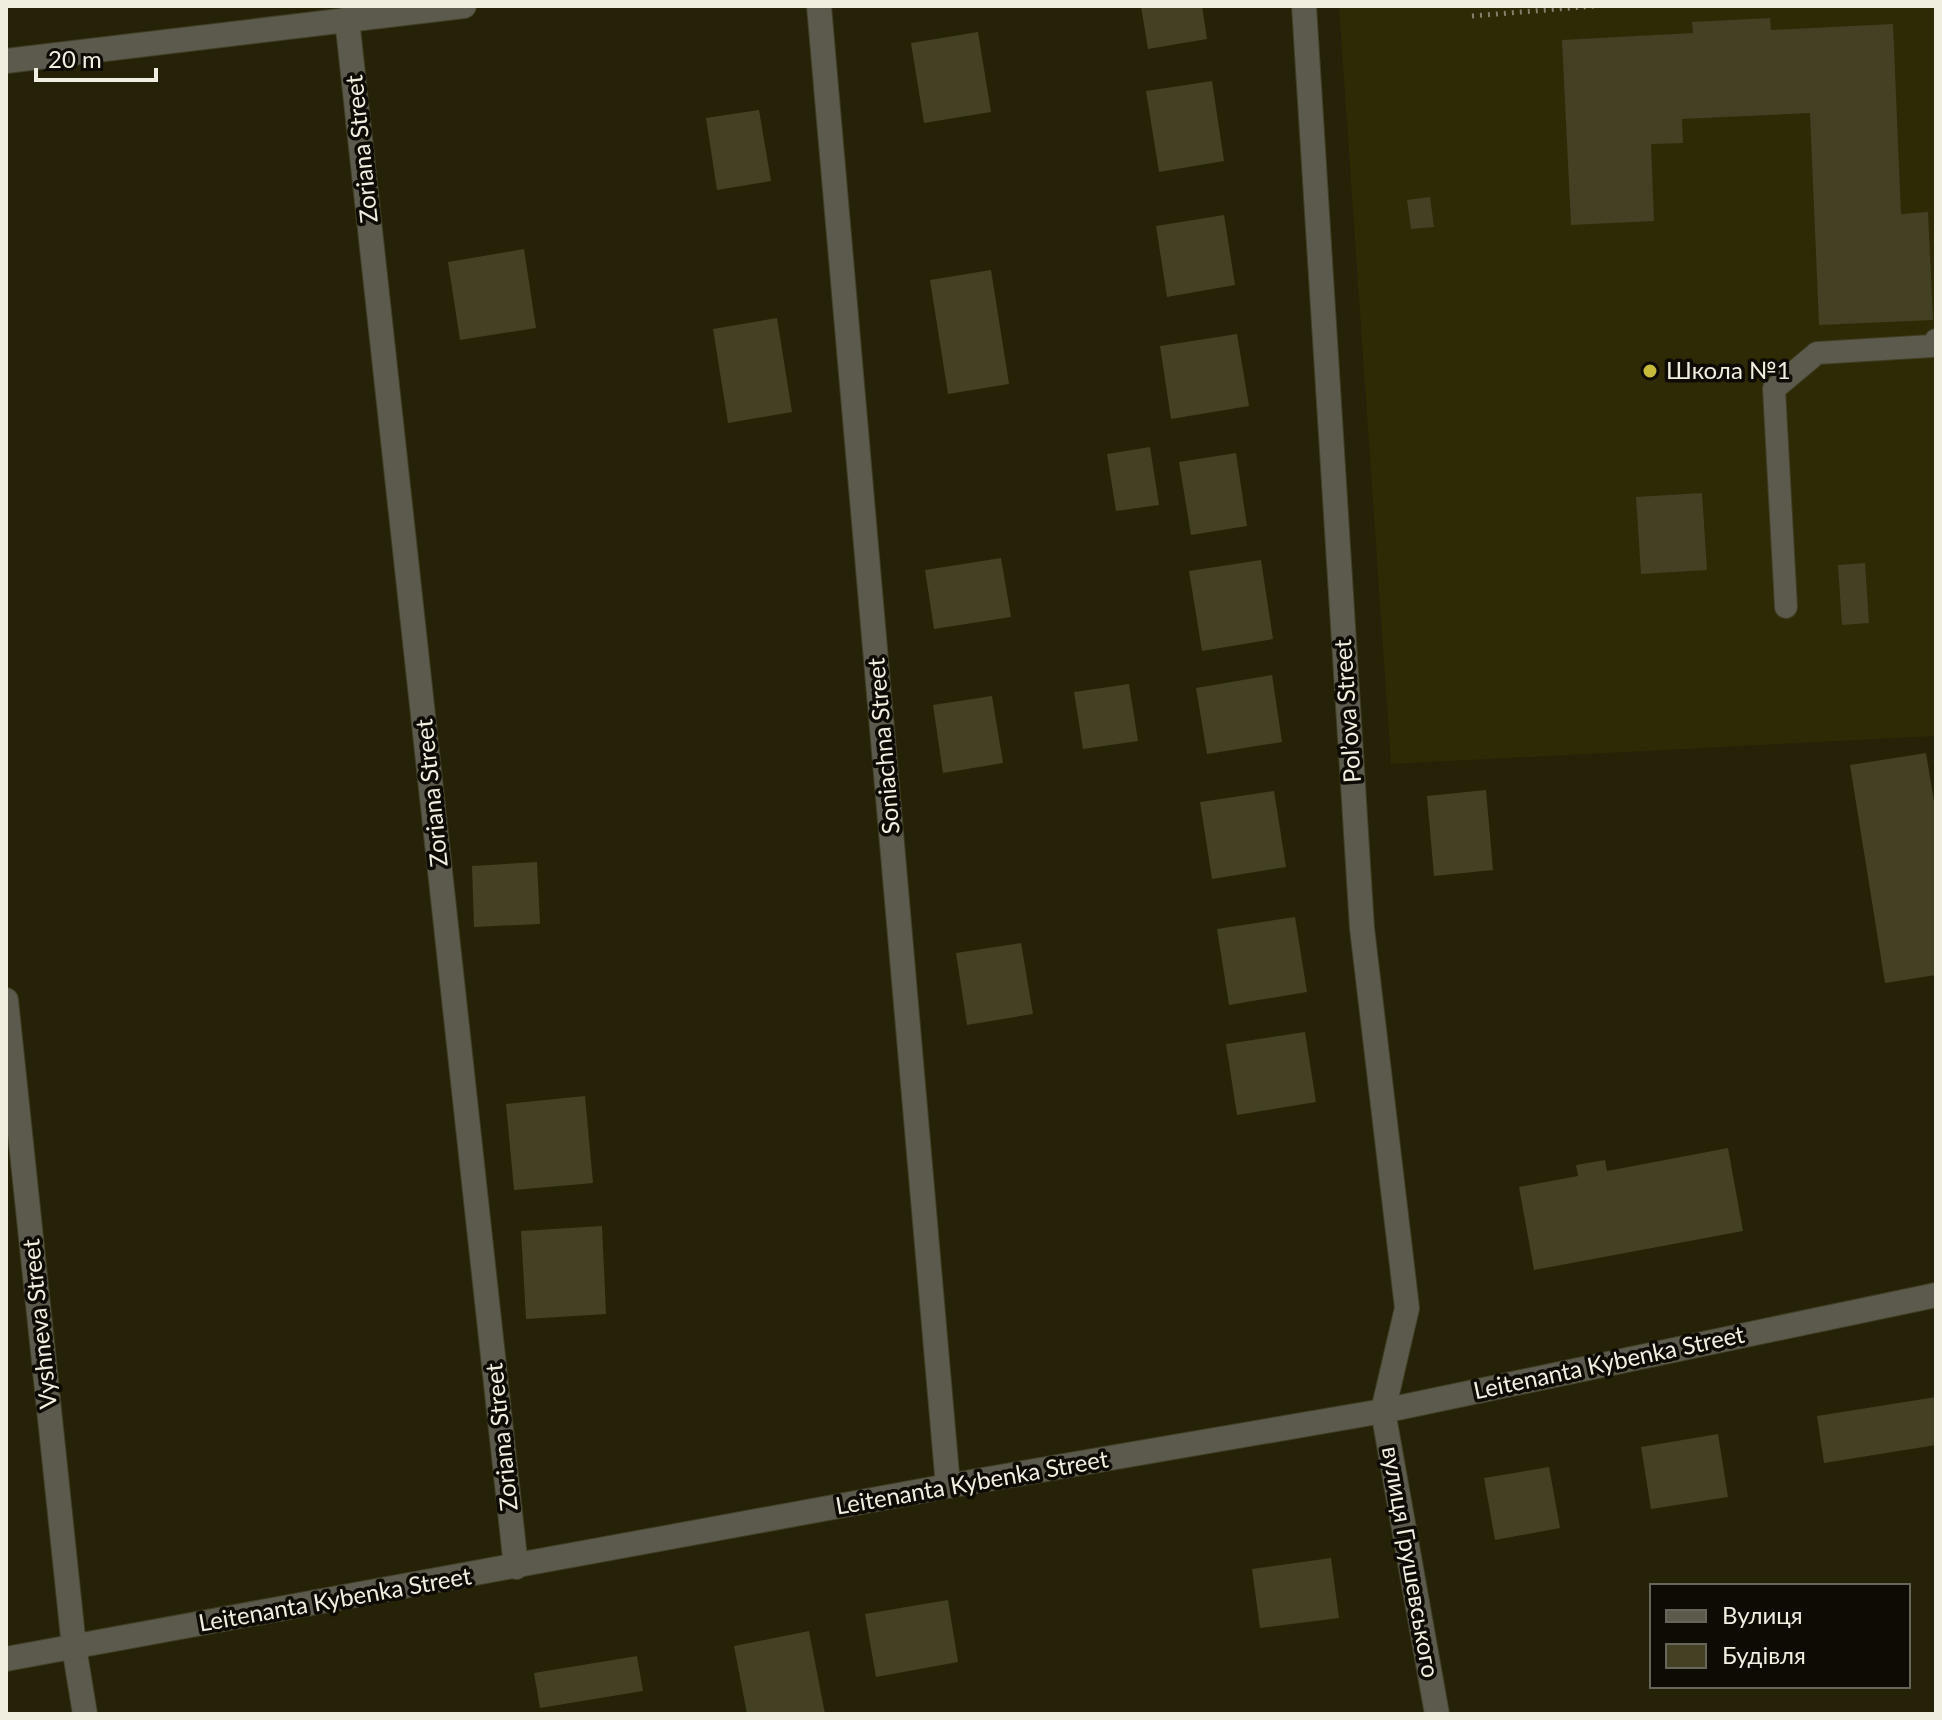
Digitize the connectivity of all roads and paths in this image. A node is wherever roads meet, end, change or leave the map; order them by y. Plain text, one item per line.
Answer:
1 (464, 6) edge
2 (819, 6) edge
3 (1304, 6) edge
4 (1595, 6) edge
5 (1472, 16) dead end
6 (347, 19) junction
7 (6, 61) edge
8 (1936, 340) edge
9 (1786, 607) dead end
10 (6, 1000) edge
11 (1936, 1295) edge
12 (1383, 1411) junction
13 (948, 1486) junction
14 (516, 1567) junction
15 (74, 1647) junction
16 (6, 1659) edge
17 (85, 1714) edge
18 (1437, 1714) edge

1 - 6 street
2 - 13 street, Soniachna Street
3 - 12 street, Pol’ova Street
4 - 5 path
6 - 7 street
6 - 14 street, Zoriana Street
8 - 9 lane
10 - 15 street, Vyshneva Street
11 - 12 street, Leitenanta Kybenka Street
12 - 13 street, Leitenanta Kybenka Street
12 - 18 street, вулиця Грушевського
13 - 14 street, Leitenanta Kybenka Street
14 - 15 street, Leitenanta Kybenka Street
15 - 16 street, Leitenanta Kybenka Street
15 - 17 street, Vyshneva Street

